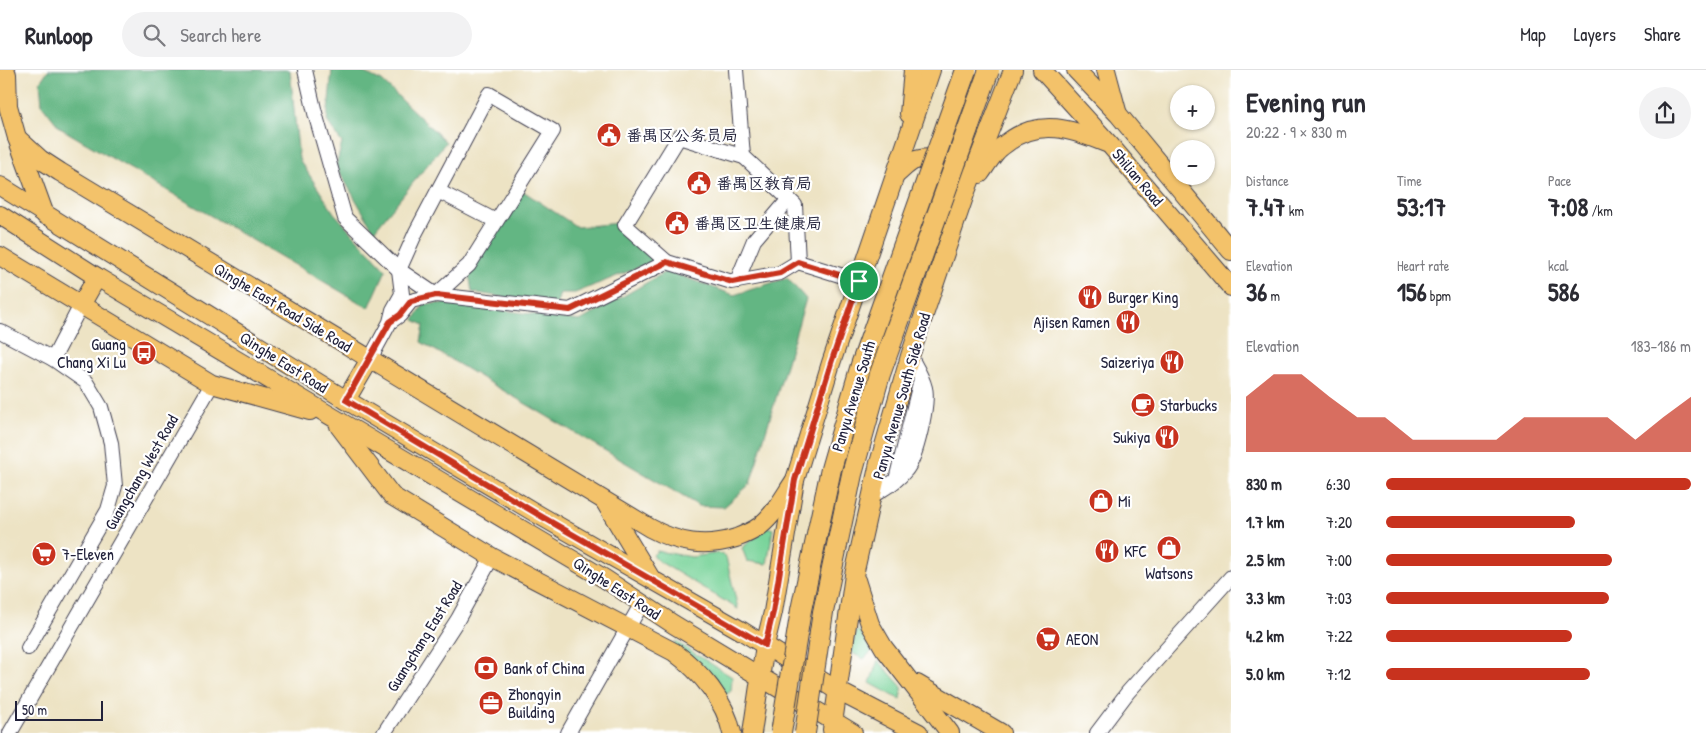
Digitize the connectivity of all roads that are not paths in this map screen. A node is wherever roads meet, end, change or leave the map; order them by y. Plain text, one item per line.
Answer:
1 (305, 70) edge
2 (736, 70) edge
3 (913, 70) edge
4 (932, 70) edge
5 (966, 70) edge
6 (989, 70) edge
7 (1013, 70) edge
8 (1042, 70) edge
9 (1076, 70) edge
10 (1106, 70) edge
11 (5, 76) edge
12 (1118, 114) junction
13 (17, 138) junction
14 (1110, 145) junction
15 (905, 150) junction
16 (744, 158) junction
17 (897, 174) junction
18 (0, 186) edge
19 (438, 191) junction
20 (965, 194) junction
21 (789, 199) junction
22 (0, 215) edge
23 (45, 215) junction
24 (496, 222) junction
25 (8, 226) edge
26 (1231, 251) edge
27 (0, 256) edge
28 (667, 262) junction
29 (798, 262) junction
30 (399, 270) junction
31 (97, 277) junction
32 (859, 281) junction
33 (737, 282) junction
34 (1231, 286) edge
35 (436, 295) junction
36 (82, 305) junction
37 (390, 322) junction
38 (0, 331) edge
39 (910, 356) junction
40 (52, 359) junction
41 (370, 359) junction
42 (212, 384) junction
43 (346, 400) junction
44 (332, 418) junction
45 (795, 480) junction
46 (872, 496) junction
47 (604, 500) junction
48 (492, 557) junction
49 (854, 575) junction
50 (1231, 576) edge
51 (651, 579) junction
52 (642, 603) junction
53 (627, 627) junction
54 (765, 645) junction
55 (28, 648) dead end
56 (761, 676) junction
57 (909, 679) junction
58 (838, 691) junction
59 (832, 727) edge
60 (994, 729) edge
61 (10, 733) edge
62 (384, 733) edge
63 (568, 733) edge
64 (732, 733) edge
65 (752, 733) edge
66 (781, 733) edge
67 (805, 733) edge
68 (853, 733) edge
69 (919, 733) edge
70 (950, 733) edge
71 (1097, 733) edge

1 - 30 street
2 - 16 street
3 - 15 main road
4 - 15 main road
5 - 66 highway, Panyu Avenue South, bridge
6 - 67 highway, Panyu Avenue South, bridge
7 - 20 main road, Panyu Avenue South Side Road
8 - 14 main road, Shilian Road
9 - 12 main road, Shilian Road
10 - 12 main road
11 - 13 main road
12 - 26 main road, Shilian Road
13 - 23 main road
13 - 41 main road, Qinghe East Road Side Road
14 - 20 main road
14 - 34 main road, Shilian Road
15 - 17 main road
16 - 21 street
16 - 28 street
17 - 20 main road
17 - 32 main road
18 - 23 main road, Qinghe East Road
19 - 24 street
19 - 24 street
19 - 30 street
20 - 39 main road, Panyu Avenue South Side Road
21 - 29 street
21 - 33 street
22 - 25 main road, Qinghe East Road
23 - 43 main road, Qinghe East Road
24 - 35 street
25 - 31 main road, Qinghe East Road
27 - 36 main road
28 - 33 street
28 - 35 street
29 - 32 street
29 - 33 street
30 - 35 street
30 - 37 street
31 - 36 main road
31 - 44 main road, Qinghe East Road
32 - 45 main road
35 - 37 street
36 - 40 street
36 - 42 main road
37 - 41 street
38 - 40 street
39 - 46 main road, Panyu Avenue South Side Road
39 - 46 street
40 - 55 street
41 - 43 main road
41 - 47 main road, Qinghe East Road Side Road
42 - 44 main road
42 - 61 street, Guangchang West Road
43 - 51 main road, Qinghe East Road
44 - 48 main road
44 - 52 main road, Qinghe East Road
45 - 47 main road, Qinghe East Road Side Road
45 - 54 main road
46 - 49 main road, Panyu Avenue South Side Road
47 - 51 main road
48 - 53 main road
48 - 62 street, Guangchang East Road
49 - 57 main road
49 - 58 main road, Panyu Avenue South Side Road
50 - 71 street
51 - 54 main road, Qinghe East Road
52 - 53 street
52 - 56 main road, Qinghe East Road
53 - 63 street
53 - 64 main road
54 - 56 main road
54 - 58 main road, Qinghe East Road
56 - 59 main road, Qinghe East Road
56 - 65 main road
57 - 60 main road
57 - 70 main road
58 - 59 main road, Panyu Avenue South Side Road
58 - 69 main road, Qinghe East Road
59 - 68 main road, Qinghe East Road

